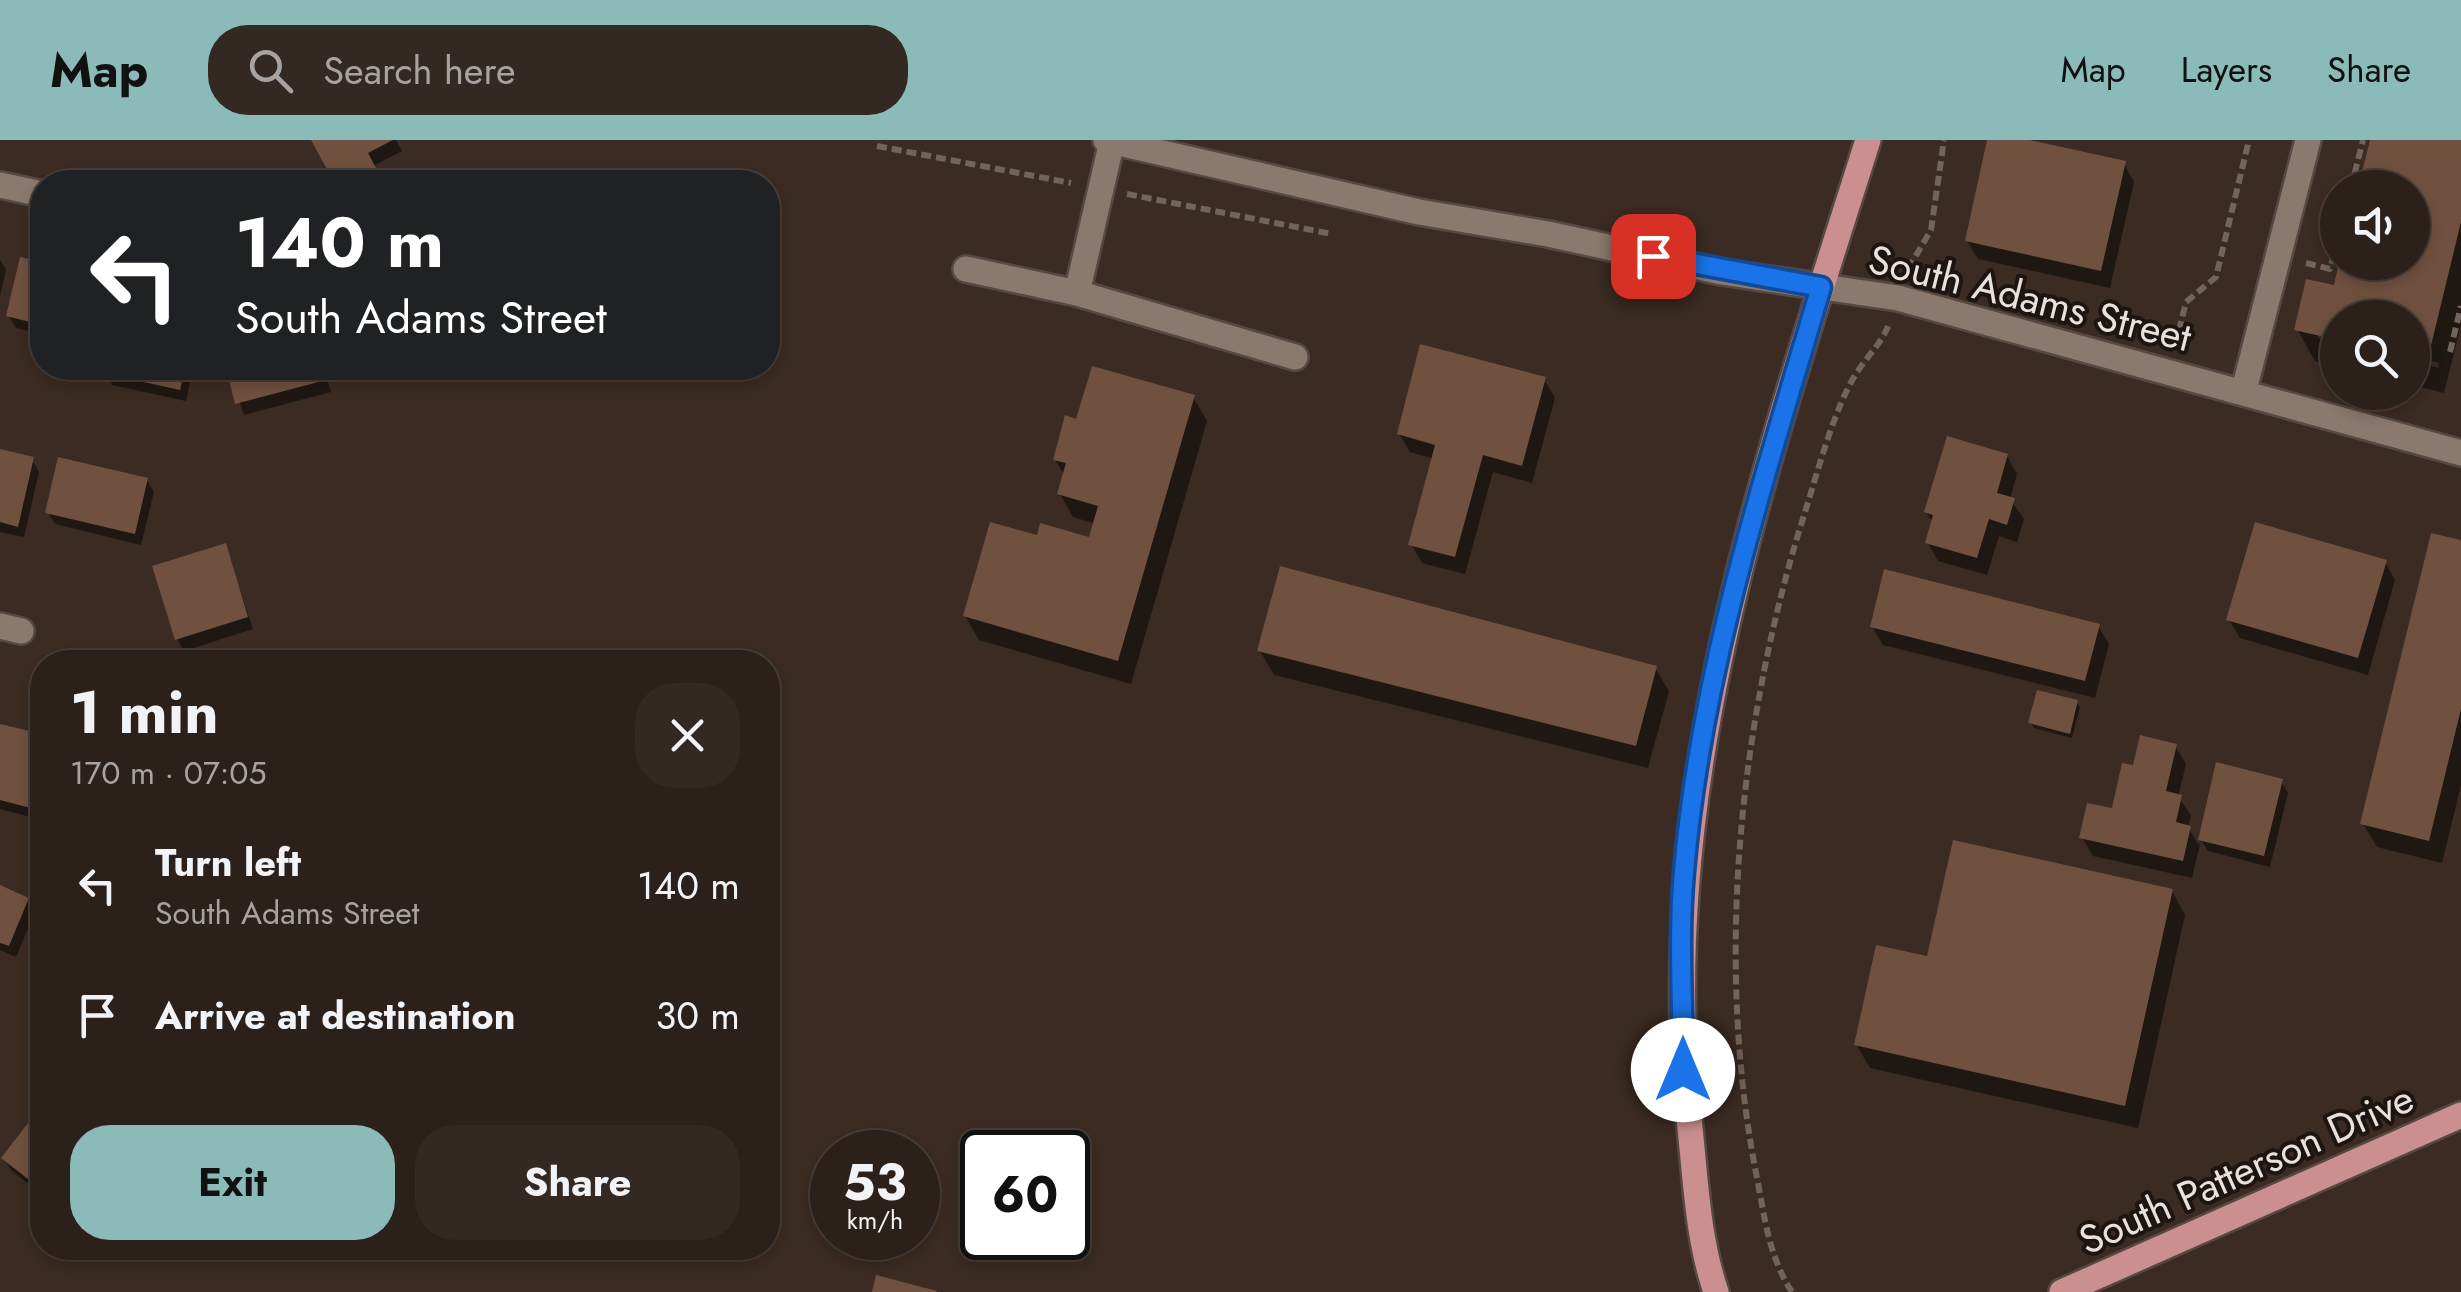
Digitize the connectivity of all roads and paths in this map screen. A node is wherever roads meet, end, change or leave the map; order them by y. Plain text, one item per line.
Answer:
1 (1868, 140) edge
2 (1944, 140) edge
3 (2250, 140) edge
4 (2308, 140) edge
5 (2363, 140) edge
6 (1109, 141) edge
7 (2356, 170) edge
8 (0, 185) edge
9 (30, 191) edge
10 (1922, 248) dead end
11 (2320, 267) edge
12 (966, 269) dead end
13 (2300, 280) dead end
14 (1821, 287) junction
15 (1078, 294) junction
16 (2461, 306) edge
17 (1888, 329) dead end
18 (2179, 331) dead end
19 (2450, 352) dead end
20 (1295, 357) dead end
21 (2244, 390) junction
22 (2461, 453) edge
23 (2461, 1115) edge
24 (1716, 1292) edge
25 (1792, 1292) edge
26 (2062, 1292) edge

1 - 14 main road
2 - 10 path
3 - 18 path
4 - 21 street
5 - 7 path
6 - 14 street, South Adams Street
6 - 15 street
8 - 9 street
11 - 13 path
12 - 15 street
14 - 21 street, South Adams Street
14 - 24 main road
15 - 20 street
16 - 19 path
17 - 25 path
21 - 22 street, South Adams Street
23 - 26 main road, South Patterson Drive

